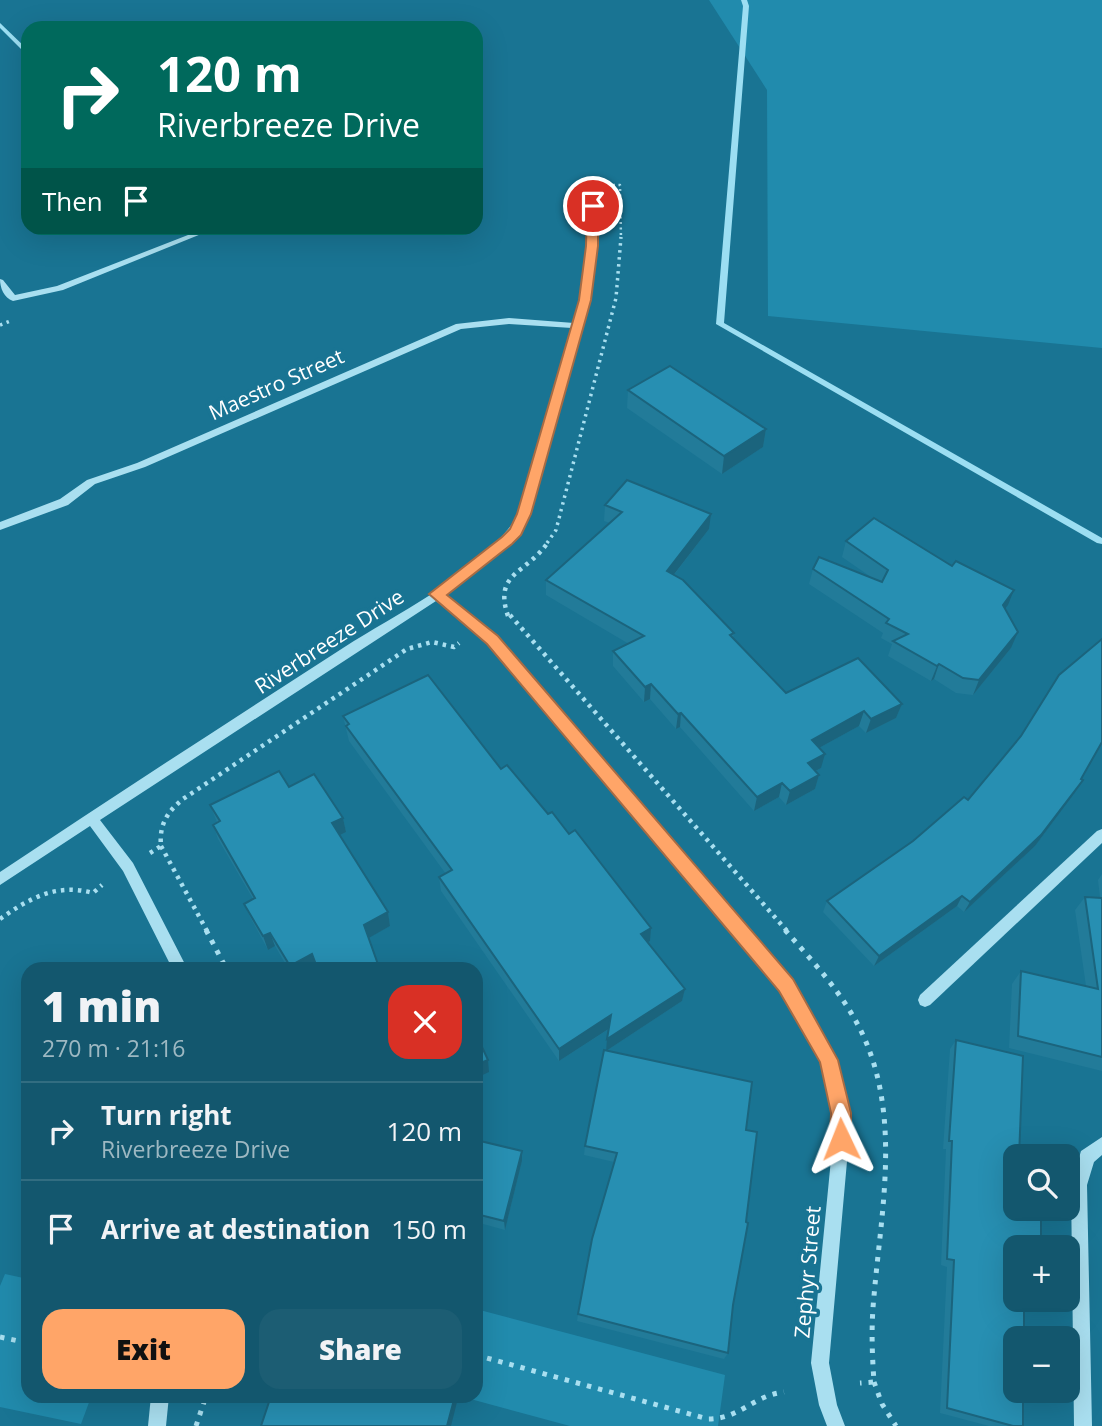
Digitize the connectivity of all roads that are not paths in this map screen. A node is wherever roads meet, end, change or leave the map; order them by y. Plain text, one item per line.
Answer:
1 (593, 187) dead end
2 (194, 235) edge
3 (0, 282) edge
4 (13, 298) junction
5 (2, 302) dead end
6 (578, 326) junction
7 (0, 526) edge
8 (437, 594) junction
9 (91, 818) junction
10 (1102, 835) edge
11 (0, 879) edge
12 (177, 962) edge
13 (925, 1000) dead end
14 (1102, 1144) edge
15 (159, 1403) edge
16 (157, 1426) edge
17 (836, 1426) edge
18 (1083, 1426) edge

1 - 6 street, Riverbreeze Drive
2 - 4 street
3 - 4 street
4 - 5 street
6 - 7 street, Maestro Street
6 - 8 street, Riverbreeze Drive
8 - 9 street, Riverbreeze Drive
8 - 17 street, Zephyr Street
9 - 11 street, Riverbreeze Drive
9 - 12 street
10 - 13 street
14 - 18 street
15 - 16 street

